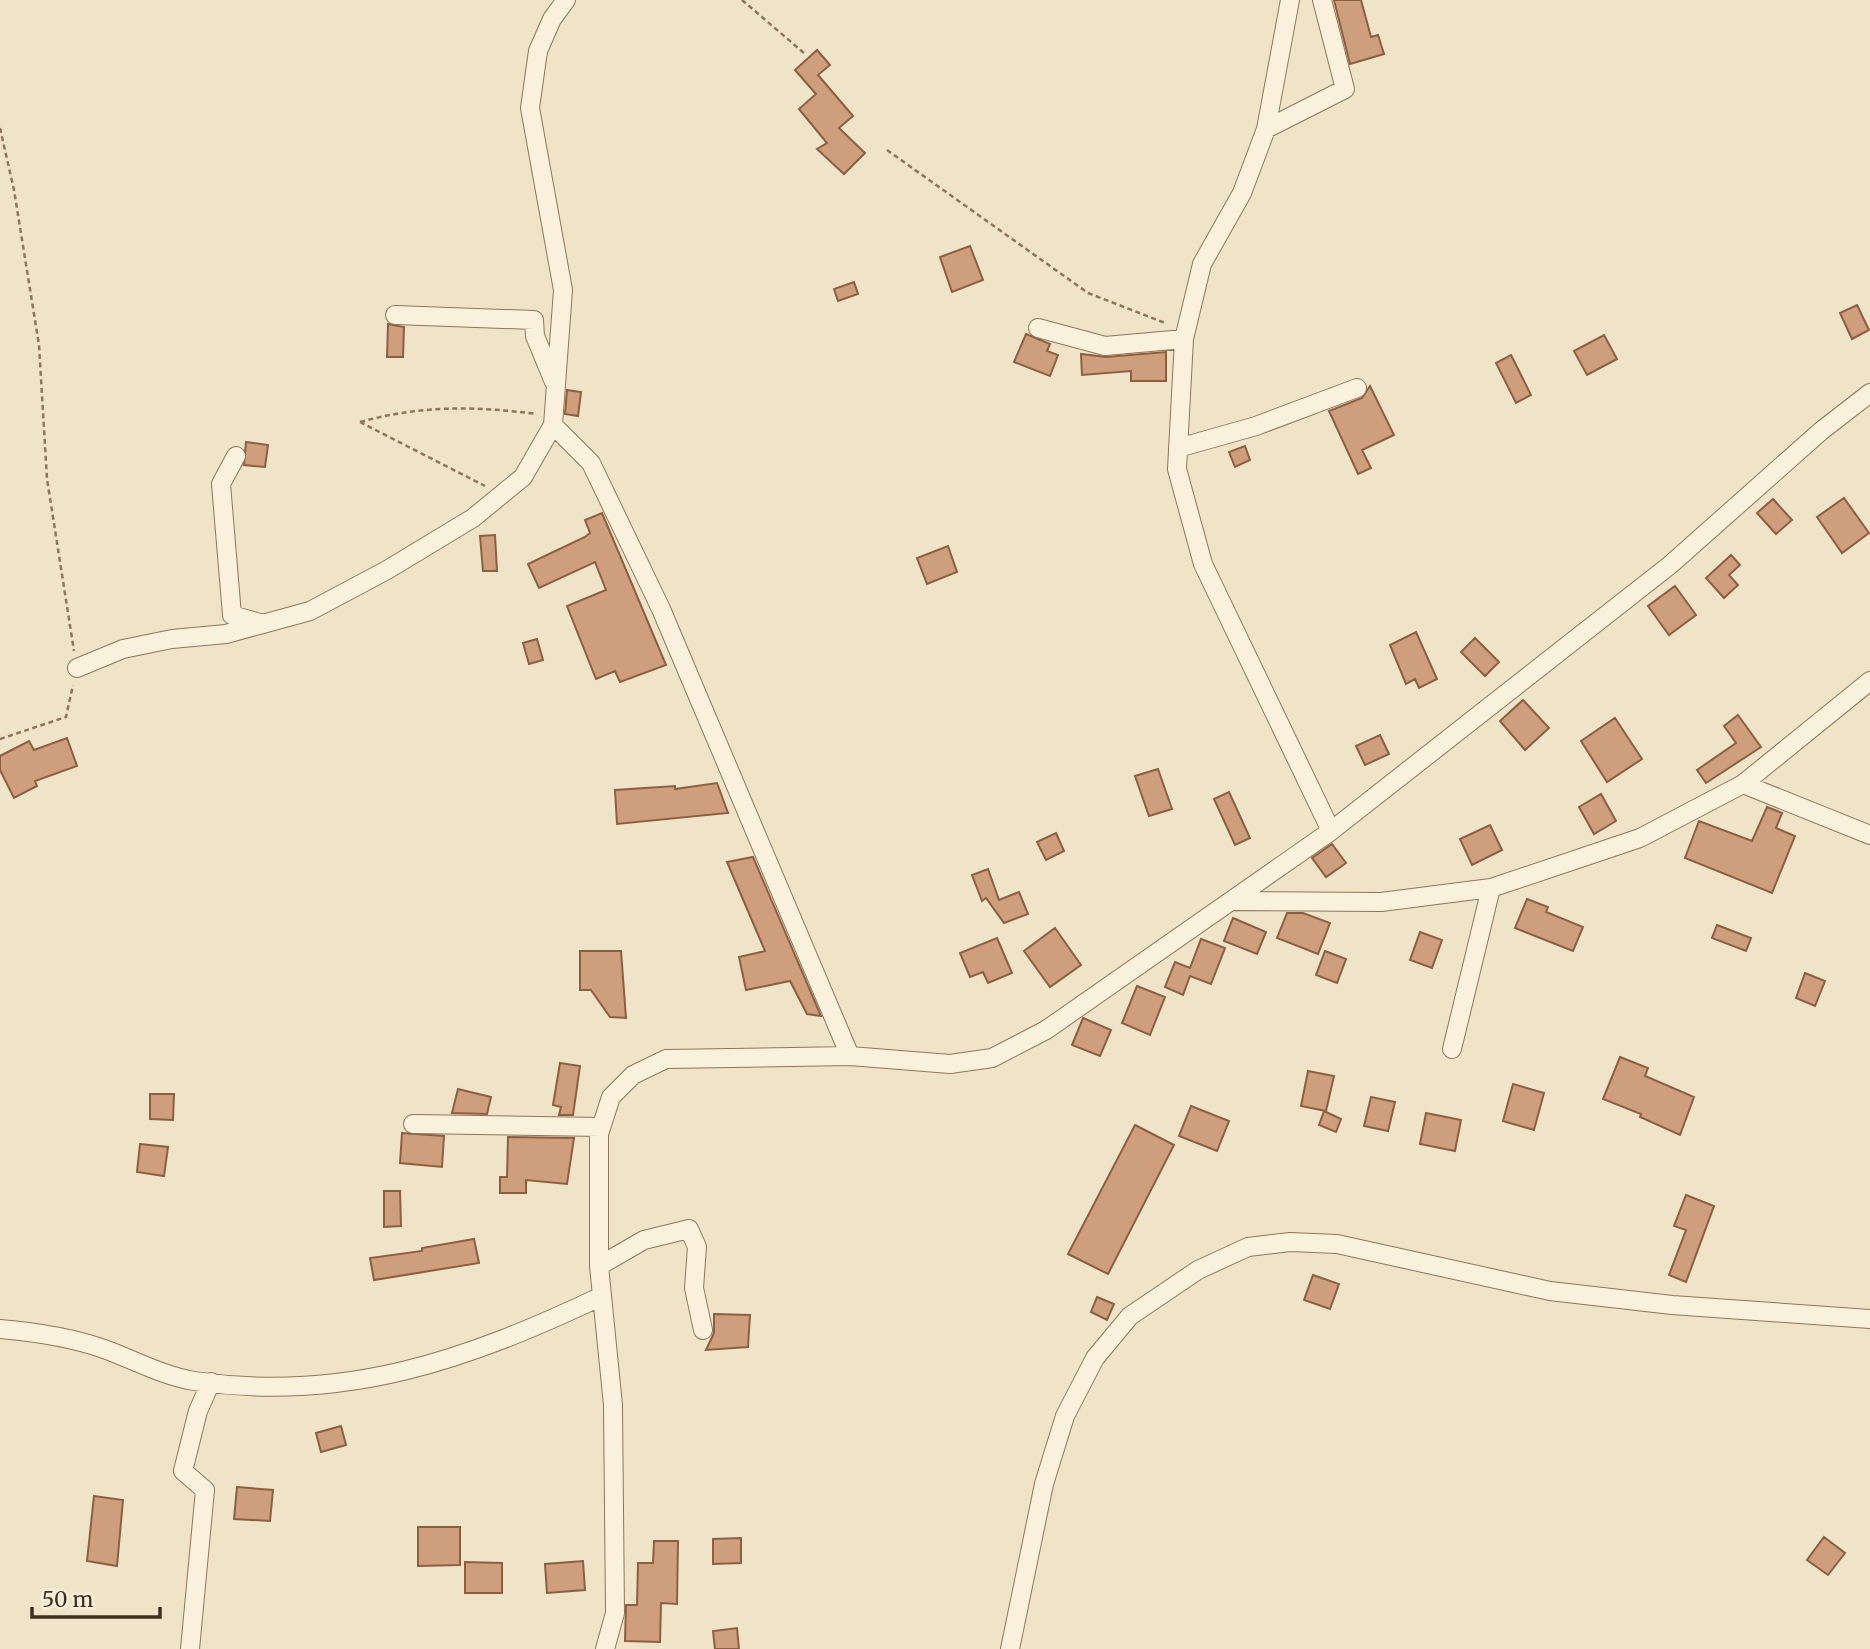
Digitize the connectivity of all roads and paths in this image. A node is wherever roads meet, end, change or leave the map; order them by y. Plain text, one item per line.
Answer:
1 (566, 0) edge
2 (742, 0) edge
3 (1290, 0) edge
4 (1322, 0) edge
5 (804, 53) dead end
6 (0, 128) edge
7 (1266, 129) junction
8 (887, 150) dead end
9 (395, 315) dead end
10 (1038, 328) dead end
11 (1185, 335) junction
12 (556, 385) junction
13 (1357, 388) dead end
14 (1870, 393) edge
15 (553, 421) junction
16 (1178, 448) junction
17 (236, 456) dead end
18 (502, 494) junction
19 (266, 625) junction
20 (77, 668) junction
21 (1870, 681) edge
22 (0, 739) edge
23 (1743, 784) junction
24 (1331, 831) junction
25 (1870, 835) edge
26 (1491, 888) junction
27 (1234, 901) junction
28 (1452, 1049) dead end
29 (850, 1056) junction
30 (413, 1124) dead end
31 (601, 1127) junction
32 (599, 1266) junction
33 (602, 1296) junction
34 (1870, 1319) edge
35 (0, 1328) edge
36 (703, 1331) dead end
37 (211, 1382) junction
38 (190, 1649) edge
39 (606, 1649) edge
40 (1010, 1649) edge

1 - 12 street
2 - 5 path
3 - 7 street
4 - 7 street
6 - 20 path
7 - 11 street
8 - 11 path
9 - 12 street
10 - 11 street
11 - 16 street
12 - 15 street
13 - 16 street
14 - 24 street
15 - 18 street
15 - 18 path
15 - 29 street
16 - 24 street
17 - 19 street
18 - 19 street
19 - 20 street
20 - 22 path
21 - 23 street
23 - 25 street
23 - 26 street
24 - 27 street
26 - 27 street
26 - 28 street
27 - 29 street
29 - 31 street
30 - 31 street
31 - 32 street
32 - 33 street
32 - 36 street
33 - 37 street
33 - 39 street
34 - 40 street
35 - 37 street
37 - 38 street

